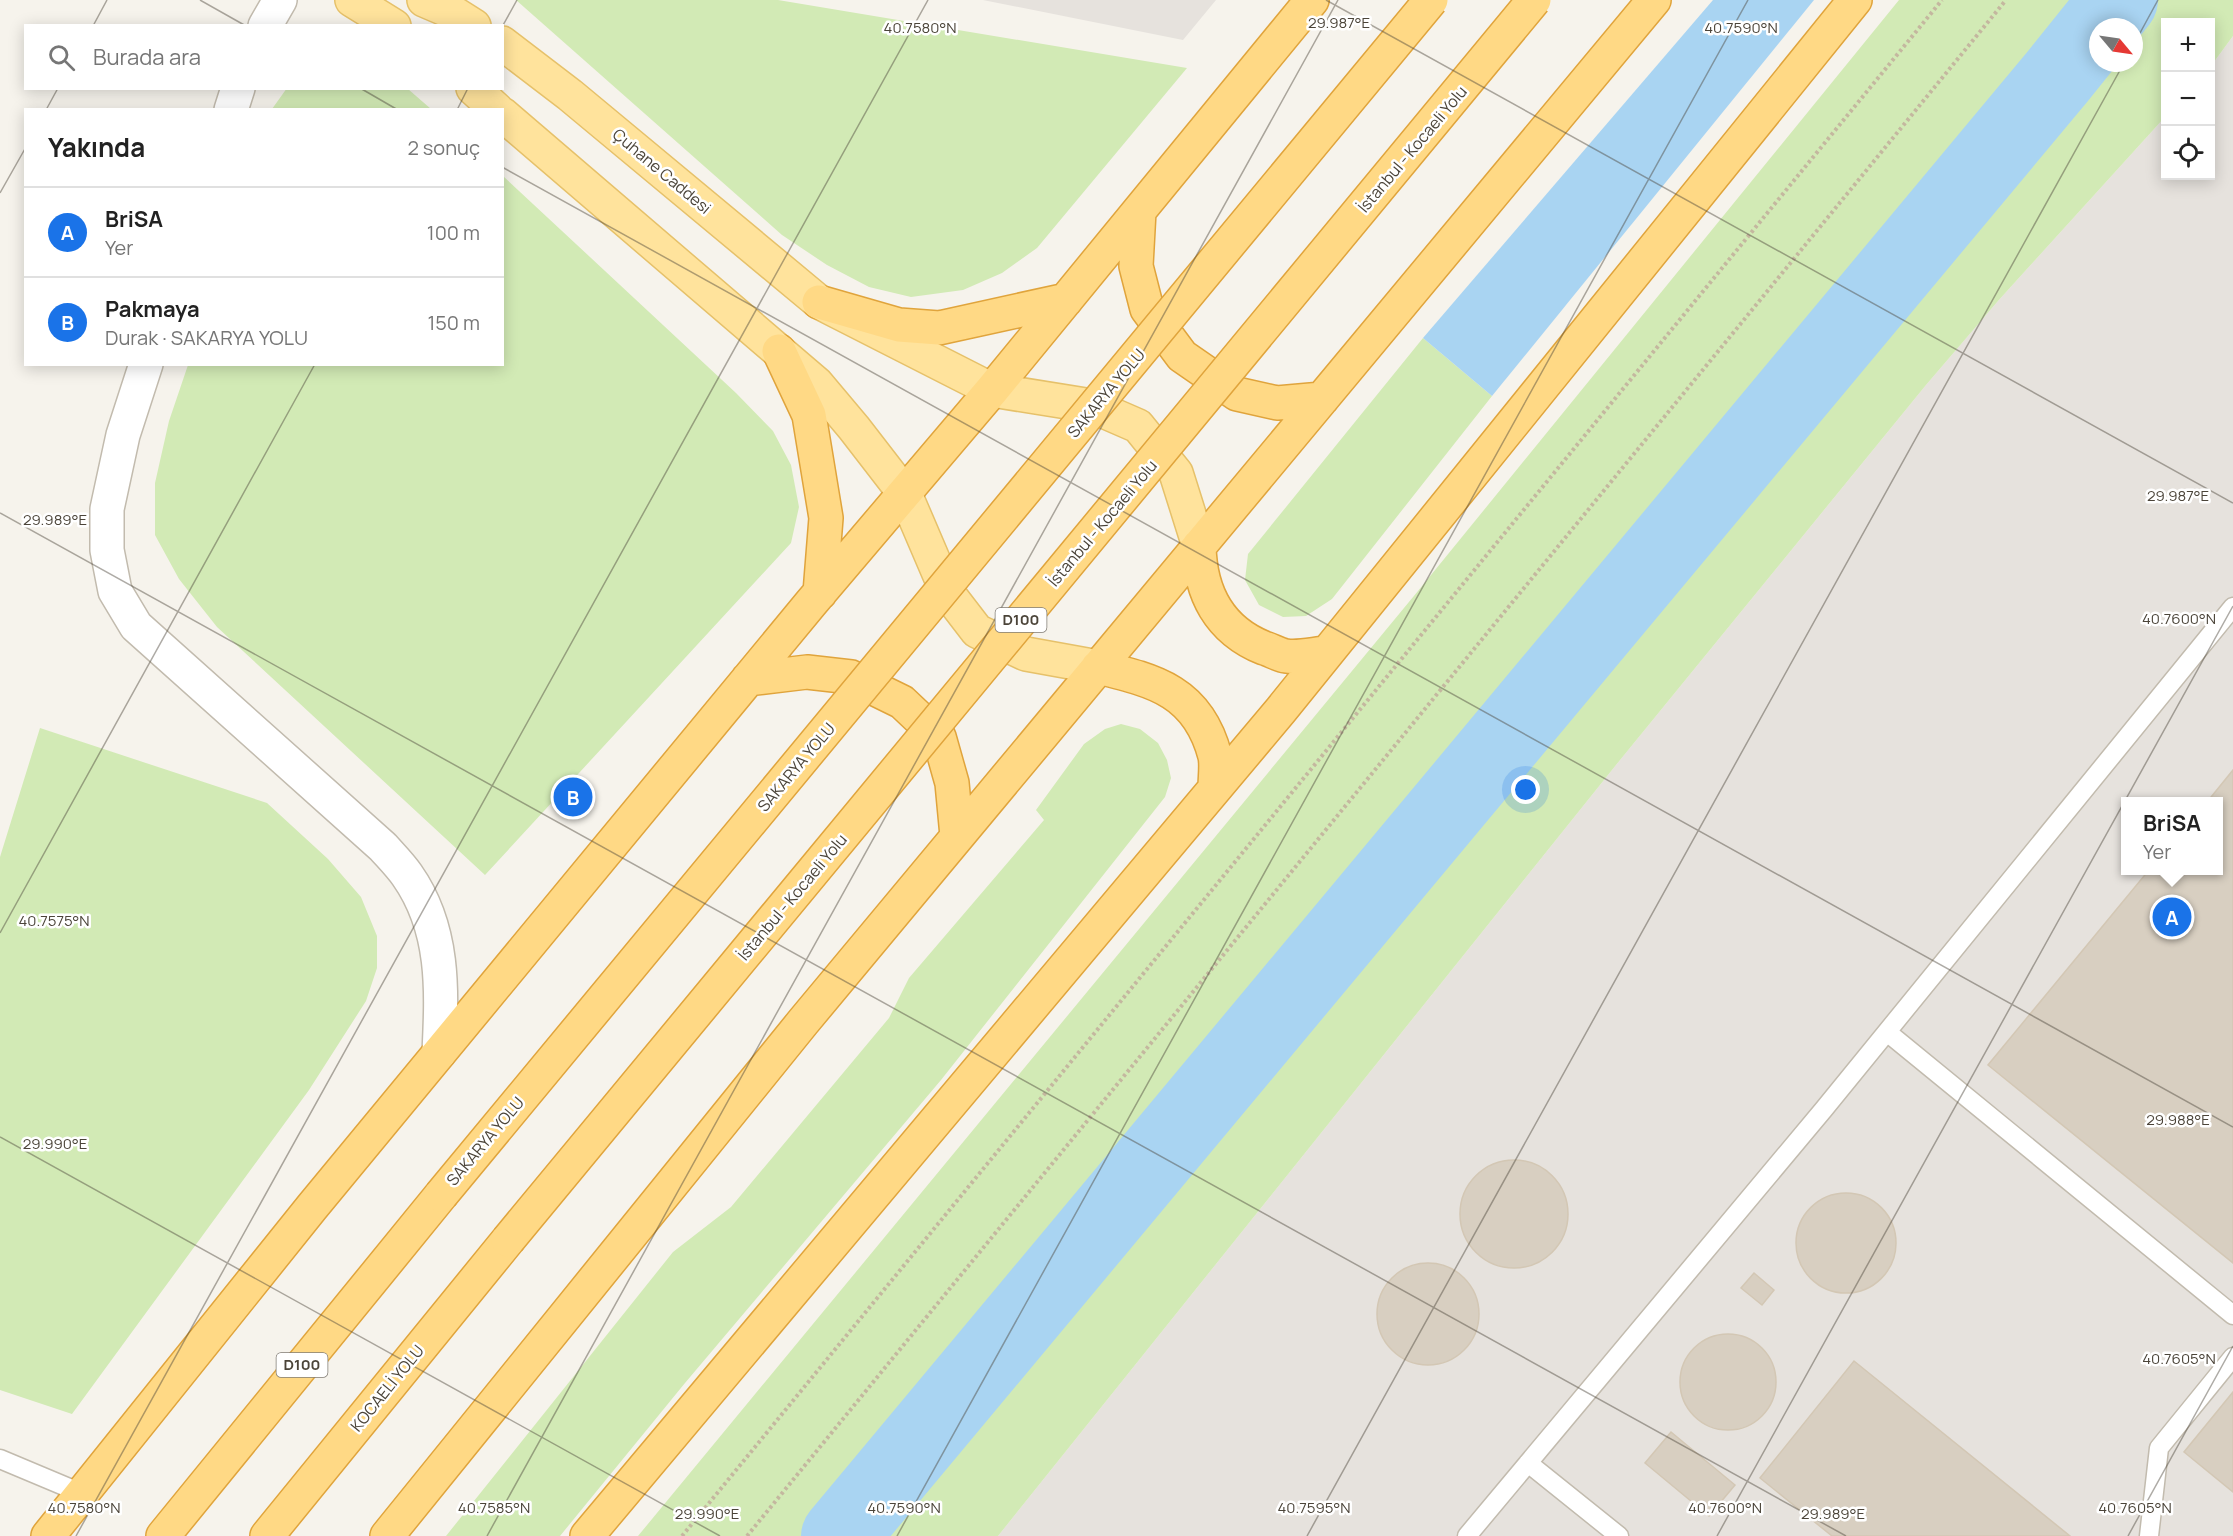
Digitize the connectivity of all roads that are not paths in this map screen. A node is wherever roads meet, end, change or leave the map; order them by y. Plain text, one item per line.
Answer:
1 (280, 0) edge
2 (352, 0) edge
3 (424, 0) edge
4 (1312, 0) edge
5 (1431, 0) edge
6 (1534, 0) edge
7 (1654, 0) edge
8 (1855, 0) edge
9 (267, 24) edge
10 (391, 24) edge
11 (471, 24) edge
12 (504, 45) edge
13 (237, 90) edge
14 (475, 90) edge
15 (232, 108) edge
16 (495, 108) edge
17 (504, 116) edge
18 (1139, 211) junction
19 (1066, 300) junction
20 (819, 302) junction
21 (779, 351) junction
22 (145, 366) edge
23 (992, 390) junction
24 (1322, 399) junction
25 (905, 494) junction
26 (1199, 546) junction
27 (820, 593) junction
28 (2233, 607) edge
29 (1327, 653) junction
30 (1098, 667) junction
31 (748, 679) junction
32 (1215, 788) junction
33 (957, 836) junction
34 (1887, 1032) junction
35 (439, 1053) junction
36 (508, 1240) joint
37 (2233, 1315) edge
38 (2233, 1357) edge
39 (0, 1459) edge
40 (1528, 1463) junction
41 (81, 1493) junction
42 (48, 1536) edge
43 (163, 1536) edge
44 (267, 1536) edge
45 (387, 1536) edge
46 (586, 1536) edge
47 (1467, 1536) edge
48 (1619, 1536) edge
49 (2149, 1536) edge

1 - 9 street
2 - 10 main road
3 - 11 main road
4 - 18 highway
5 - 43 highway, SAKARYA YOLU / D100, bridge
6 - 36 highway, İstanbul - Kocaeli Yolu / D100, bridge
7 - 24 highway
8 - 29 highway
12 - 20 main road, Çuhane Caddesi
13 - 15 street
14 - 16 main road
17 - 21 main road
18 - 19 highway
18 - 24 highway
19 - 20 highway
19 - 23 highway
20 - 23 main road, Çuhane Caddesi
21 - 25 main road
21 - 27 highway
22 - 35 street
23 - 25 highway
23 - 26 main road, Çuhane Caddesi
24 - 26 highway
25 - 27 highway
25 - 30 main road
26 - 29 highway
26 - 30 highway
27 - 31 highway
28 - 34 lane
29 - 32 highway
30 - 32 highway
30 - 33 highway
31 - 33 highway
31 - 35 highway
32 - 46 highway
33 - 45 highway
34 - 37 lane
34 - 40 lane
35 - 41 highway
36 - 44 highway, KOCAELİ YOLU / D100
38 - 49 lane
39 - 41 lane
40 - 47 lane
40 - 48 lane
41 - 42 highway

